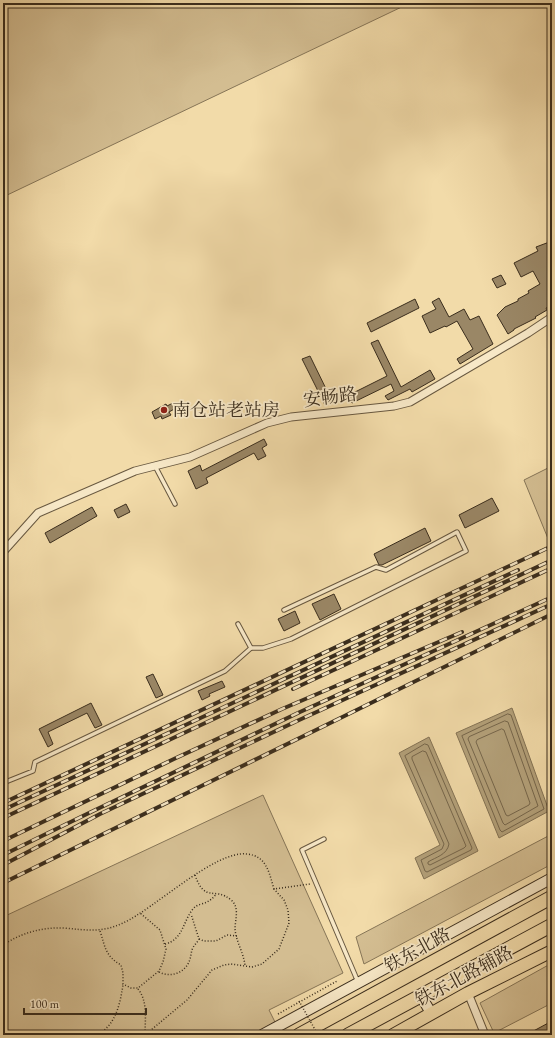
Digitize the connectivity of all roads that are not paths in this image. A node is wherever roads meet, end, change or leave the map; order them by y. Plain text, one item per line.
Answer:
1 (552, 317) edge
2 (155, 466) junction
3 (175, 504) dead end
4 (3, 552) edge
5 (284, 610) dead end
6 (238, 624) dead end
7 (251, 648) junction
8 (3, 783) edge
9 (324, 839) dead end
10 (552, 878) edge
11 (552, 897) edge
12 (551, 926) edge
13 (552, 951) edge
14 (358, 982) junction
15 (468, 993) junction
16 (421, 996) junction
17 (431, 1013) junction
18 (262, 1035) edge
19 (299, 1035) edge
20 (348, 1035) edge
21 (393, 1035) edge
22 (485, 1035) edge

1 - 2 street, 安畅路
2 - 3 lane
2 - 4 street, 安畅路
5 - 7 lane
6 - 7 lane
7 - 8 lane
9 - 14 lane
10 - 14 street
11 - 19 highway, 铁东北路
12 - 16 highway
13 - 15 main road, 铁东北路辅路
14 - 18 street
15 - 17 main road, 铁东北路辅路
15 - 22 street
16 - 17 street
16 - 20 highway
17 - 21 main road, 铁东北路辅路

